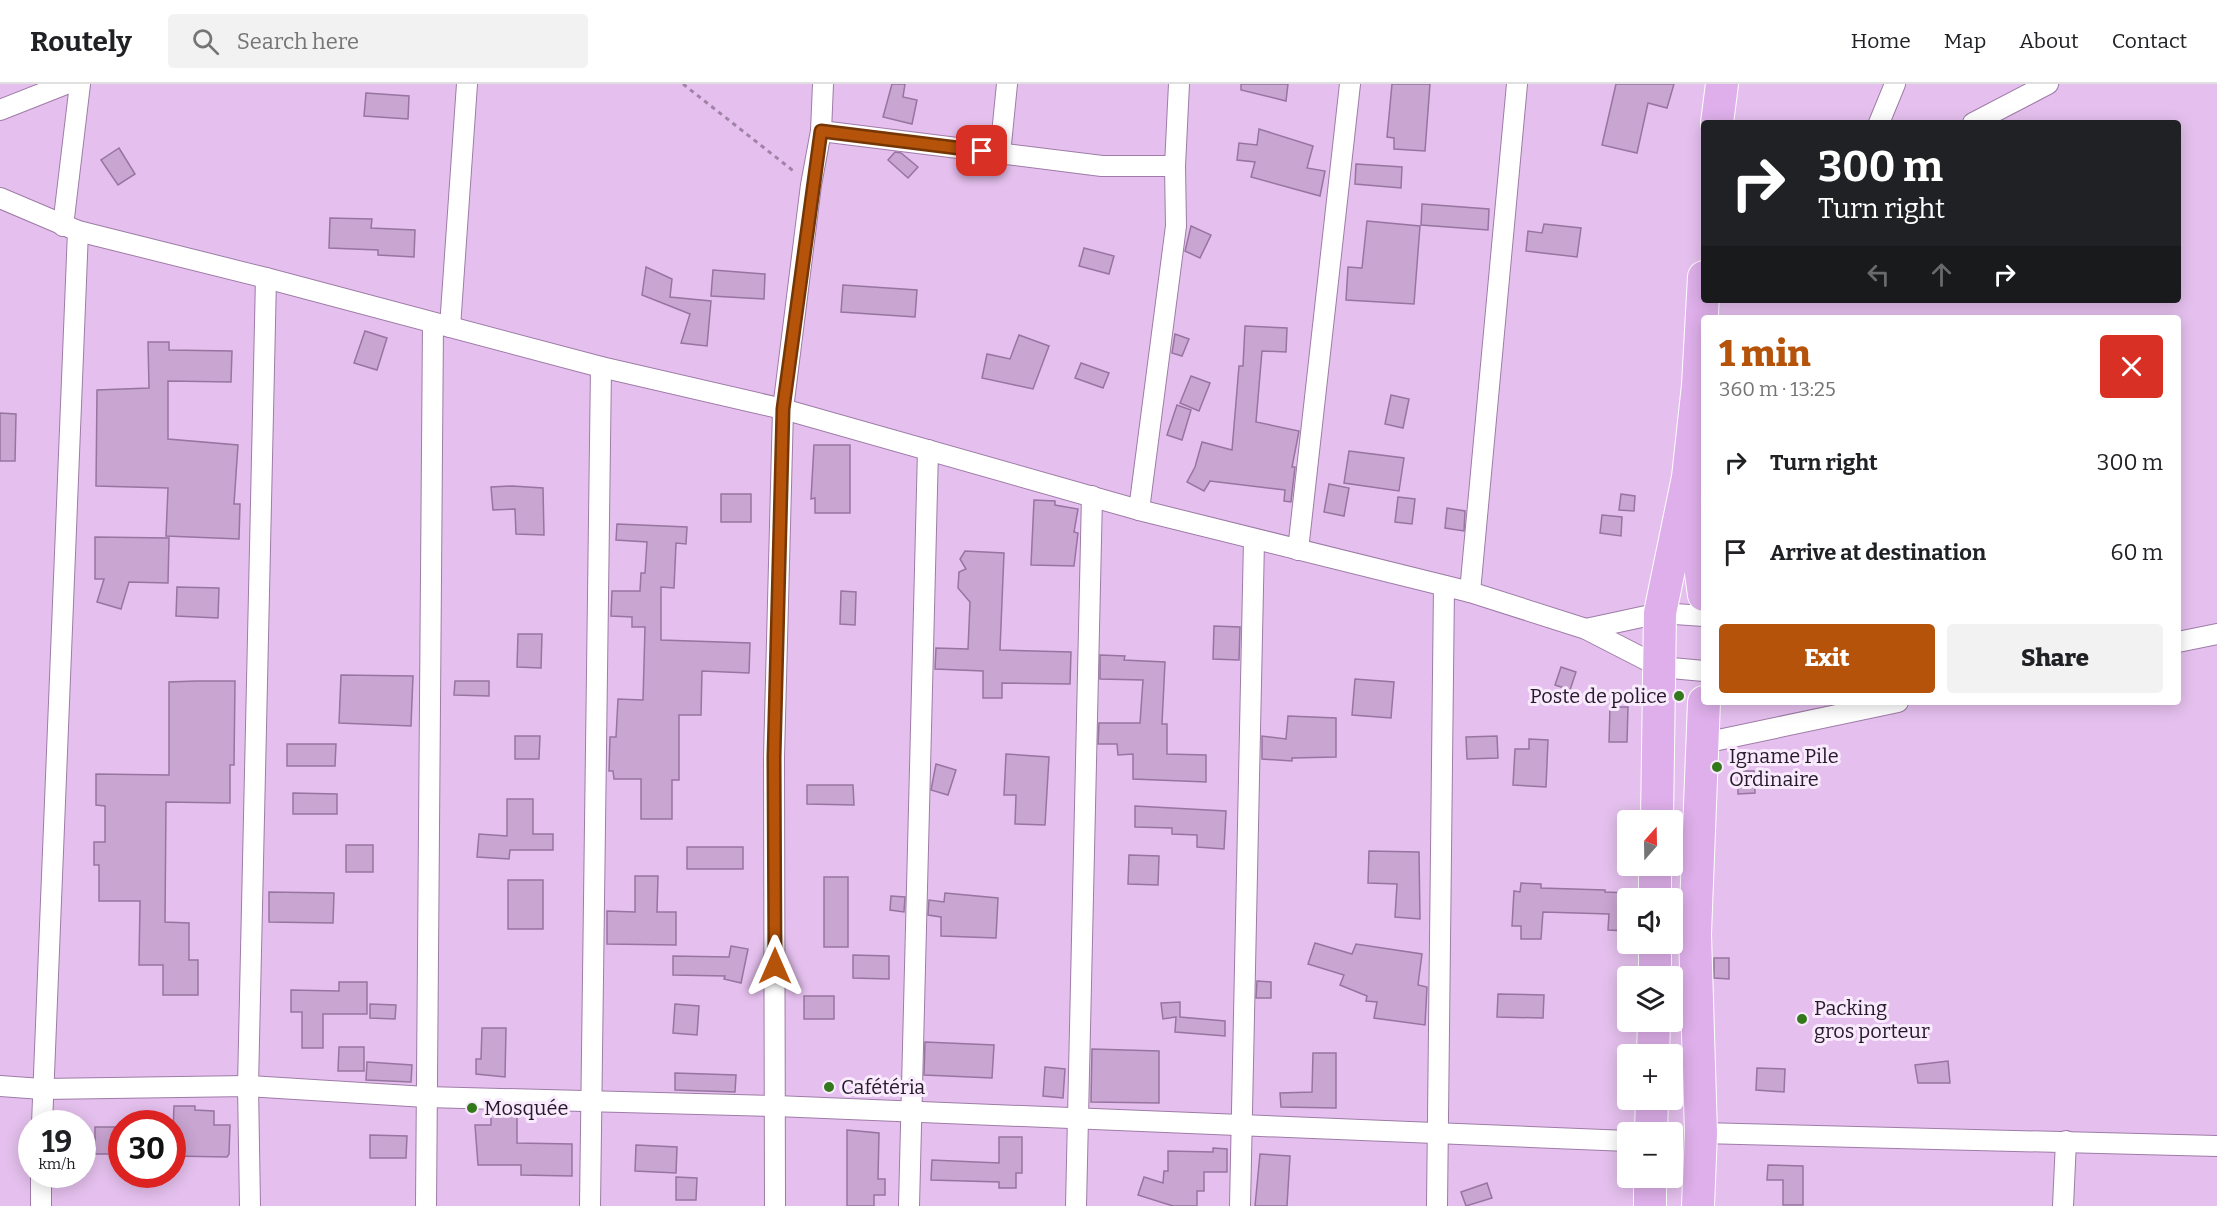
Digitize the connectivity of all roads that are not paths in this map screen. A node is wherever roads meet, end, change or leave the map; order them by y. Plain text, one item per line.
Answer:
1 (66, 84) edge
2 (80, 84) edge
3 (467, 84) edge
4 (823, 84) edge
5 (1007, 84) edge
6 (1179, 84) edge
7 (1350, 84) edge
8 (1517, 84) edge
9 (1722, 84) edge
10 (1895, 84) edge
11 (2048, 84) edge
12 (0, 110) edge
13 (1717, 120) edge
14 (1880, 120) edge
15 (1979, 120) edge
16 (821, 131) junction
17 (1000, 154) junction
18 (1175, 166) junction
19 (0, 198) edge
20 (70, 229) junction
21 (266, 278) junction
22 (1701, 323) edge
23 (441, 326) junction
24 (601, 367) junction
25 (783, 409) junction
26 (928, 450) junction
27 (1688, 477) junction
28 (1092, 496) junction
29 (1139, 510) junction
30 (1254, 540) junction
31 (1298, 550) junction
32 (1701, 573) edge
33 (1444, 586) junction
34 (1470, 592) junction
35 (1660, 613) junction
36 (1701, 616) edge
37 (1586, 629) junction
38 (2217, 634) edge
39 (2181, 641) edge
40 (1660, 667) junction
41 (1701, 671) edge
42 (1704, 705) edge
43 (1884, 705) edge
44 (1704, 743) junction
45 (1657, 810) edge
46 (0, 1086) edge
47 (248, 1086) junction
48 (42, 1089) junction
49 (426, 1097) junction
50 (591, 1102) junction
51 (776, 1106) junction
52 (42, 1110) edge
53 (912, 1113) junction
54 (1080, 1119) junction
55 (1242, 1127) junction
56 (1437, 1132) junction
57 (1701, 1133) junction
58 (1617, 1140) edge
59 (2066, 1141) junction
60 (2217, 1146) edge
61 (41, 1188) edge
62 (1650, 1188) edge
63 (41, 1206) edge
64 (250, 1206) edge
65 (426, 1206) edge
66 (590, 1206) edge
67 (775, 1206) edge
68 (909, 1206) edge
69 (1076, 1206) edge
70 (1240, 1206) edge
71 (1437, 1206) edge
72 (1650, 1206) edge
73 (1698, 1206) edge
74 (2063, 1206) edge

1 - 12 street
2 - 20 street
3 - 23 street
4 - 16 street
5 - 17 street
6 - 18 street
7 - 31 street
8 - 34 street
9 - 13 main road
10 - 14 street
11 - 15 street
16 - 17 street
16 - 25 street
17 - 18 street
18 - 29 street
19 - 20 street
20 - 21 street
20 - 48 street
21 - 23 street
21 - 47 street
22 - 27 main road
23 - 24 street
23 - 49 street
24 - 25 street
24 - 50 street
25 - 26 street
25 - 51 street
26 - 28 street
26 - 53 street
27 - 32 main road
27 - 35 main road
28 - 29 street
28 - 54 street
29 - 30 street
30 - 31 street
30 - 55 street
31 - 33 street
33 - 34 street
33 - 56 street
34 - 37 street
35 - 36 street
35 - 37 street
35 - 40 main road
37 - 40 street
38 - 39 street
40 - 41 street
40 - 45 main road
42 - 44 main road
43 - 44 street
44 - 57 main road
46 - 48 street
47 - 48 street
47 - 49 street
47 - 64 street
48 - 52 street
49 - 50 street
49 - 65 street
50 - 51 street
50 - 66 street
51 - 53 street
51 - 67 street
53 - 54 street
53 - 68 street
54 - 55 street
54 - 69 street
55 - 56 street
55 - 70 street
56 - 58 street
56 - 71 street
57 - 59 street
57 - 73 main road
59 - 60 street
59 - 74 street
61 - 63 street
62 - 72 main road

